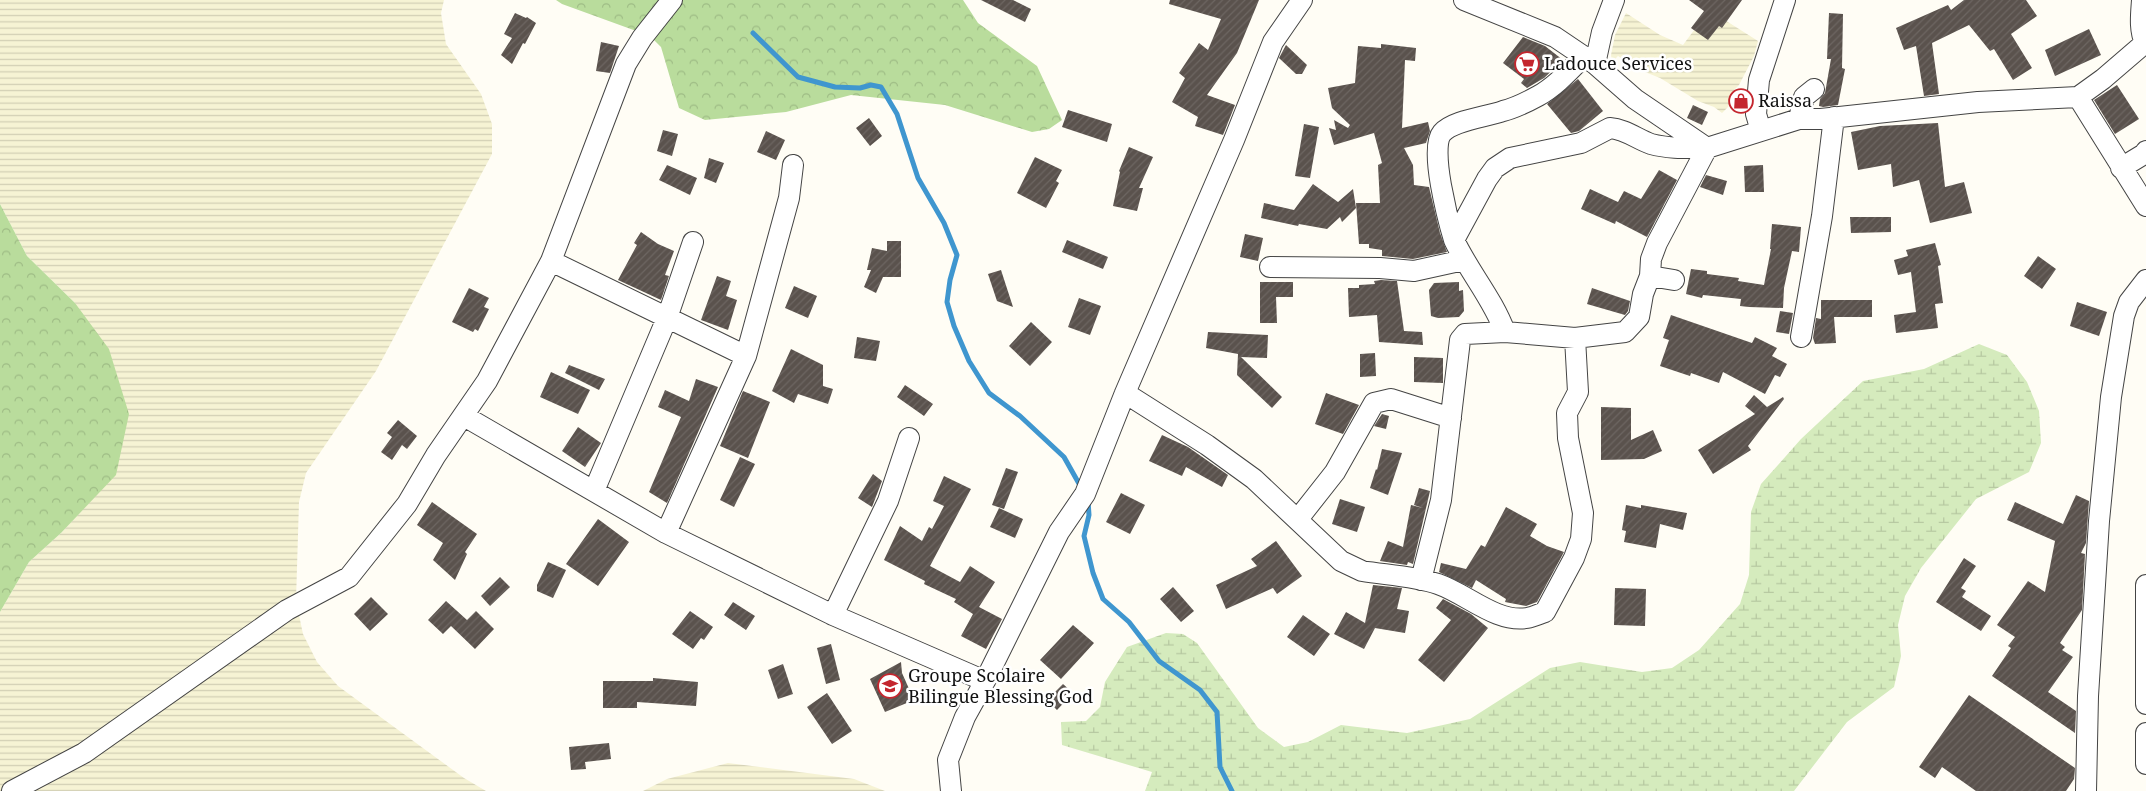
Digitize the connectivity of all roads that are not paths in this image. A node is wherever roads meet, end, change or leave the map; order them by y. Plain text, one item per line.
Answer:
1 (672, 0) edge
2 (1302, 0) edge
3 (1464, 0) edge
4 (1614, 0) edge
5 (1785, 0) edge
6 (2142, 0) edge
7 (1495, 6) edge
8 (2146, 42) edge
9 (1589, 60) junction
10 (1814, 89) dead end
11 (2078, 96) junction
12 (1834, 117) junction
13 (1799, 119) junction
14 (1761, 131) junction
15 (1707, 148) junction
16 (2146, 151) edge
17 (793, 165) dead end
18 (2121, 168) junction
19 (2146, 206) edge
20 (1454, 240) junction
21 (693, 242) dead end
22 (1464, 260) junction
23 (552, 262) junction
24 (1270, 267) dead end
25 (1650, 276) junction
26 (1674, 280) dead end
27 (2146, 280) edge
28 (667, 318) junction
29 (1505, 332) junction
30 (1801, 336) dead end
31 (1575, 338) junction
32 (746, 356) junction
33 (1125, 393) junction
34 (464, 416) junction
35 (1451, 418) junction
36 (909, 438) dead end
37 (594, 491) junction
38 (1298, 519) junction
39 (666, 533) junction
40 (1421, 580) junction
41 (2146, 585) edge
42 (833, 615) junction
43 (985, 681) junction
44 (2146, 704) edge
45 (2146, 733) edge
46 (2146, 764) edge
47 (12, 791) edge
48 (950, 791) edge
49 (2086, 791) edge

1 - 23 street
2 - 33 street
3 - 7 street
4 - 9 street
5 - 14 street
6 - 8 street
7 - 9 street
8 - 11 street
9 - 15 street
9 - 20 street
10 - 13 street
11 - 12 street
11 - 18 street
12 - 13 street
12 - 30 street
13 - 14 street
14 - 15 street
15 - 20 street
15 - 25 street
16 - 18 street
17 - 32 street
18 - 19 street
20 - 22 street
21 - 28 street
22 - 24 street
22 - 29 street
23 - 28 street
23 - 34 street
25 - 26 street
25 - 31 street
27 - 49 street
28 - 32 street
28 - 37 street
29 - 31 street
29 - 35 street
31 - 40 street
32 - 39 street
33 - 38 street
33 - 43 street
34 - 37 street
34 - 47 street
35 - 38 street
35 - 40 street
36 - 42 street
37 - 39 street
38 - 40 street
39 - 42 street
41 - 44 street
42 - 43 street
43 - 48 street
45 - 46 street

